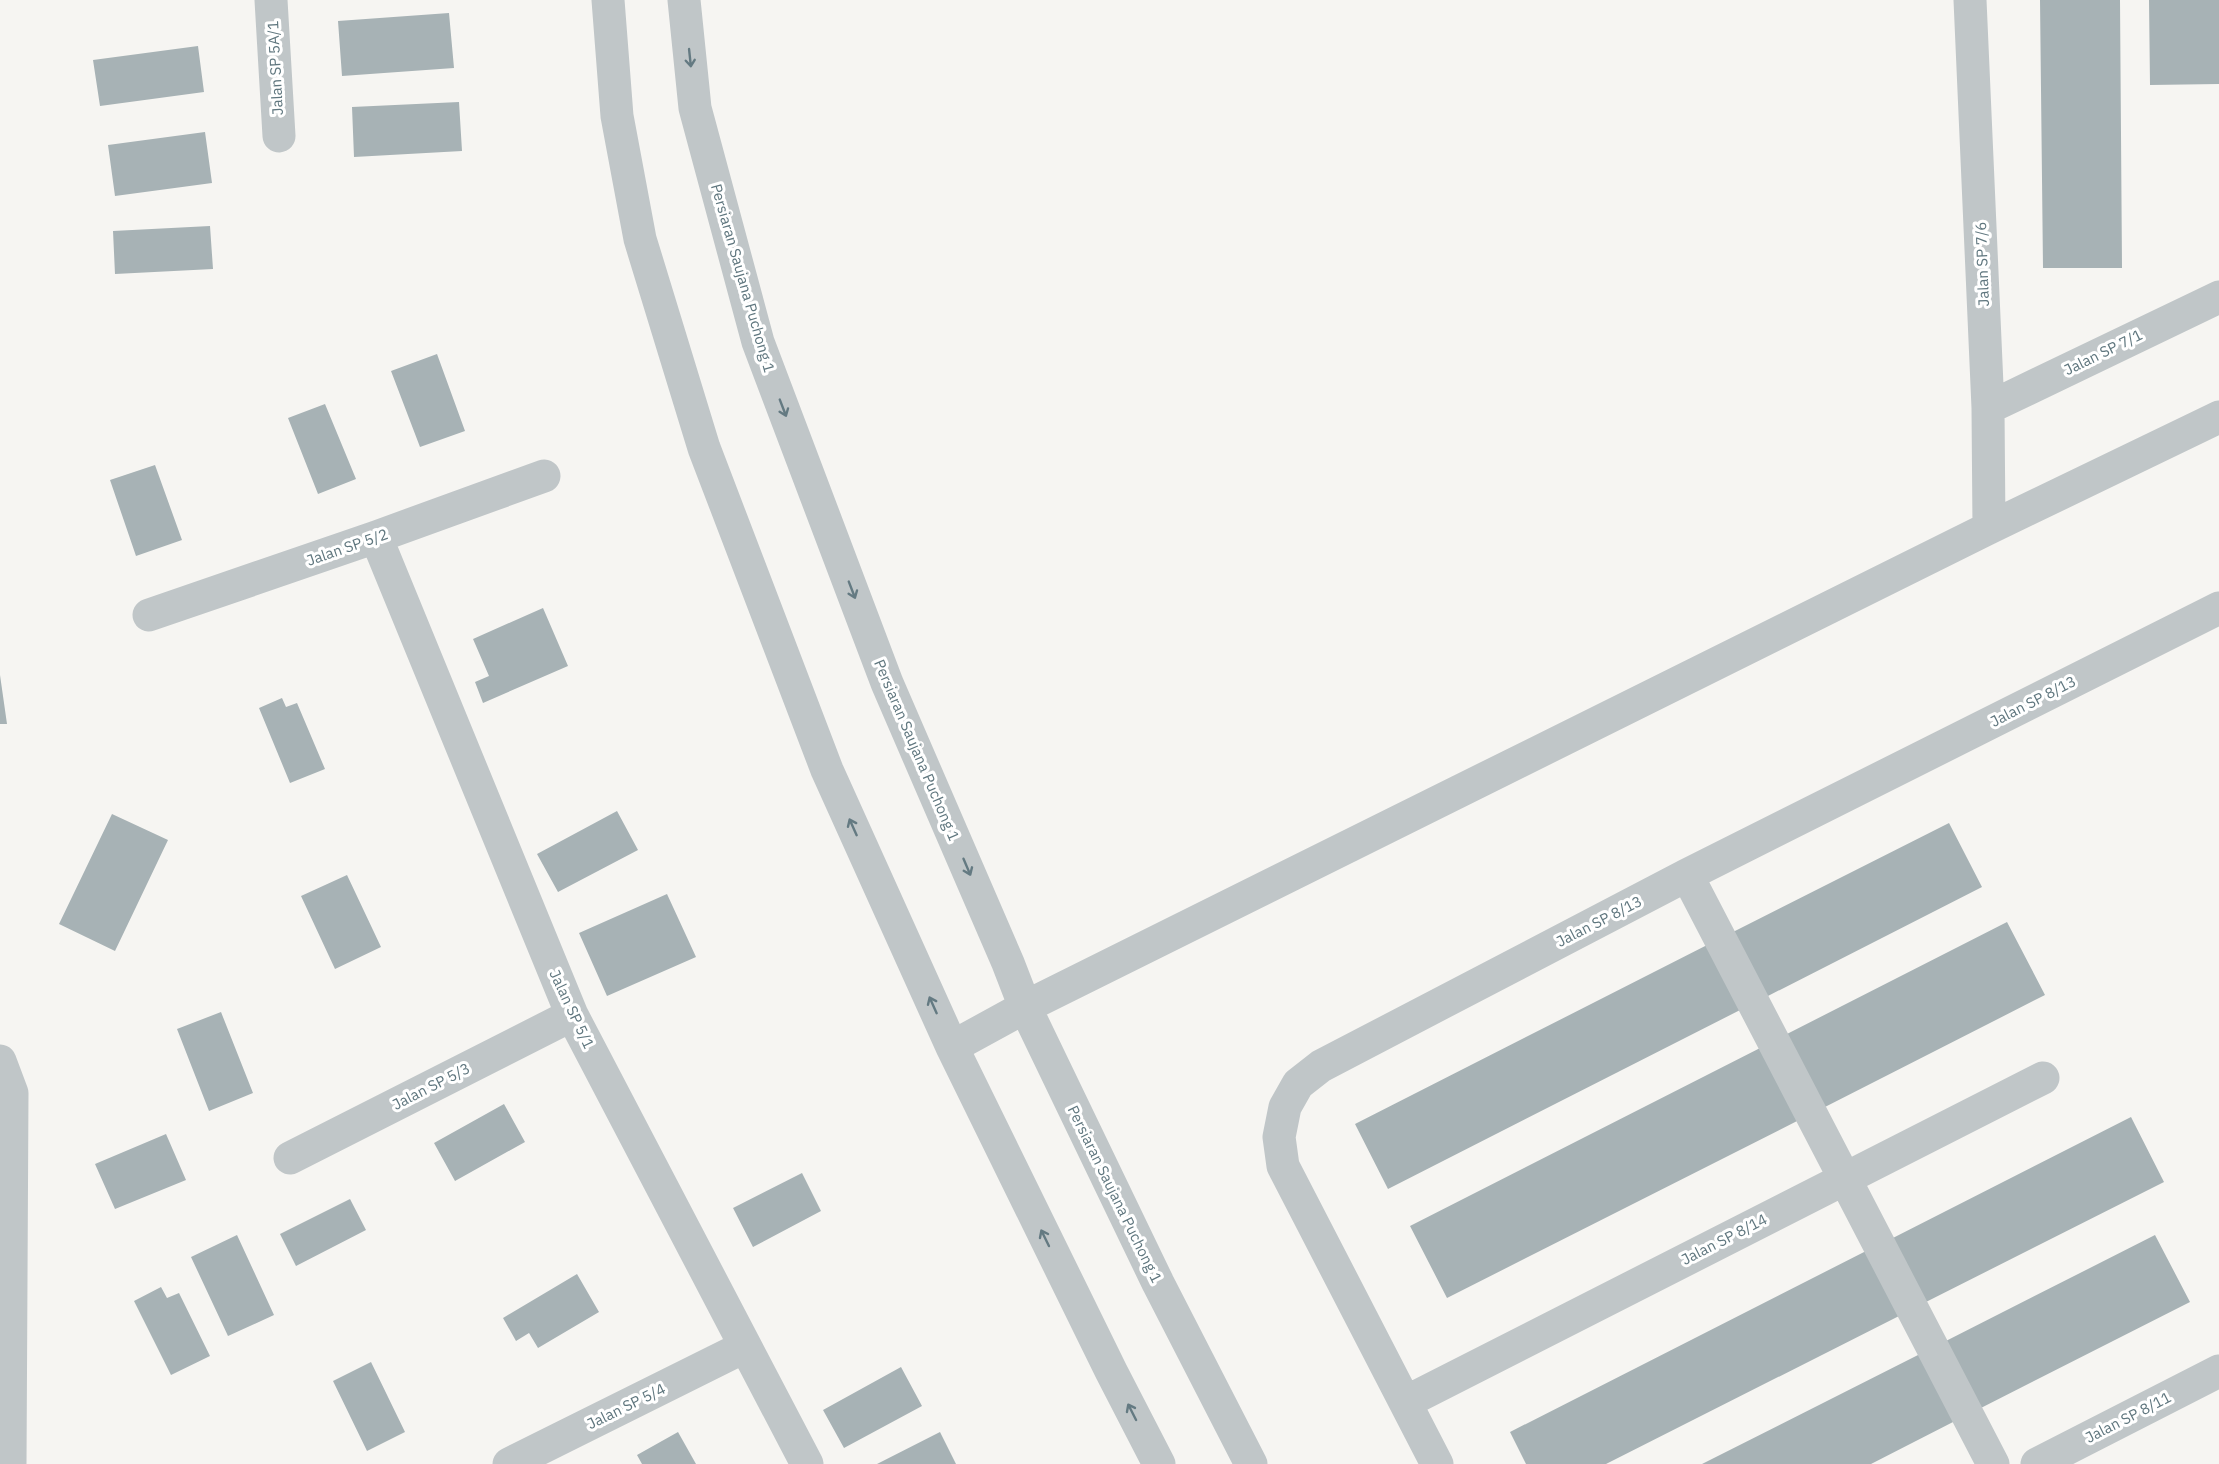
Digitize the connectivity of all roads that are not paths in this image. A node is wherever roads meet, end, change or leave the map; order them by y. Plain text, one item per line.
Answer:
1 (272, 0) edge
2 (608, 0) edge
3 (684, 0) edge
4 (1970, 0) edge
5 (279, 135) dead end
6 (2219, 297) edge
7 (1988, 408) junction
8 (2219, 417) edge
9 (544, 476) dead end
10 (1989, 528) junction
11 (376, 537) junction
12 (2219, 608) edge
13 (149, 615) dead end
14 (1687, 875) junction
15 (1025, 1007) junction
16 (572, 1015) junction
17 (952, 1047) junction
18 (0, 1061) edge
19 (2043, 1078) dead end
20 (290, 1158) dead end
21 (1845, 1178) junction
22 (744, 1347) junction
23 (2219, 1371) edge
24 (1406, 1402) junction
25 (10, 1464) edge
26 (508, 1464) edge
27 (807, 1464) edge
28 (1159, 1464) edge
29 (1251, 1464) edge
30 (1437, 1464) edge
31 (1993, 1464) edge
32 (2037, 1464) edge

1 - 5 street, Jalan SP 5A/1
17 -> 2 street
3 -> 15 street, Persiaran Saujana Puchong 1
4 - 7 street, Jalan SP 7/6
6 - 7 street, Jalan SP 7/1
7 - 10 street, Jalan SP 7/6
8 - 10 street
9 - 11 street, Jalan SP 5/2
10 - 15 street
11 - 13 street, Jalan SP 5/2
11 - 16 street, Jalan SP 5/1
12 - 14 street, Jalan SP 8/13
14 - 21 street
14 - 24 street, Jalan SP 8/13
15 - 17 street
15 - 29 street, Persiaran Saujana Puchong 1
16 - 20 street, Jalan SP 5/3
16 - 22 street, Jalan SP 5/1
28 -> 17 street
18 - 25 street
19 - 21 street, Jalan SP 8/14
21 - 24 street, Jalan SP 8/14
21 - 31 street
22 - 26 street, Jalan SP 5/4
22 - 27 street, Jalan SP 5/1
23 - 32 street, Jalan SP 8/11
24 - 30 street

